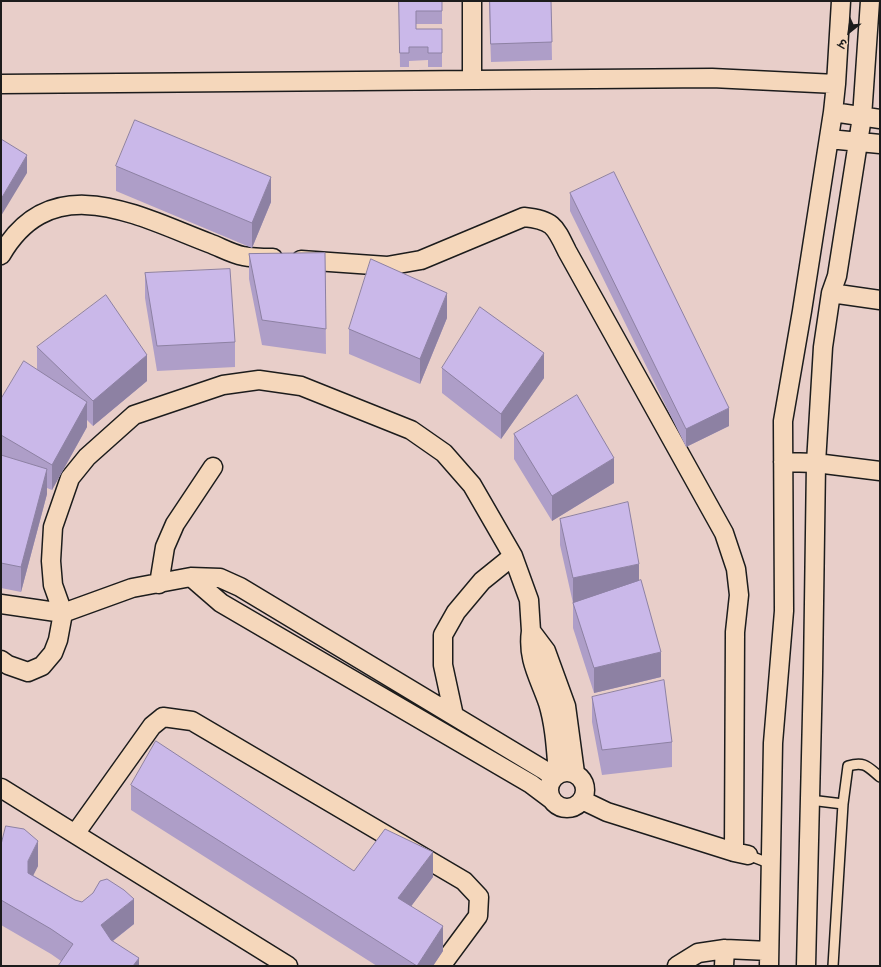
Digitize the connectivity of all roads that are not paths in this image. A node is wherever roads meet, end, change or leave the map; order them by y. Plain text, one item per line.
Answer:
1 (472, 1) edge
2 (841, 1) edge
3 (870, 1) edge
4 (472, 80) junction
5 (1, 84) edge
6 (836, 84) junction
7 (833, 112) junction
8 (862, 117) junction
9 (880, 119) edge
10 (829, 139) junction
11 (858, 142) junction
12 (880, 144) edge
13 (1, 255) edge
14 (831, 293) junction
15 (880, 300) edge
16 (783, 462) junction
17 (816, 463) junction
18 (213, 468) dead end
19 (880, 471) edge
20 (513, 556) junction
21 (191, 577) junction
22 (159, 584) junction
23 (1, 604) edge
24 (63, 613) junction
25 (1, 660) edge
26 (454, 716) junction
27 (562, 775) junction
28 (880, 777) edge
29 (1, 788) edge
30 (551, 799) junction
31 (582, 800) junction
32 (810, 800) junction
33 (843, 804) junction
34 (75, 834) junction
35 (741, 854) junction
36 (771, 864) junction
37 (725, 957) edge
38 (769, 958) edge
39 (288, 966) edge
40 (441, 966) edge
41 (677, 966) edge
42 (806, 966) edge
43 (833, 966) edge

1 - 4 street
2 - 6 street
3 - 8 street
4 - 5 street
4 - 6 street
6 - 7 street
7 - 8 street
7 - 10 street
8 - 9 street
8 - 11 street
10 - 11 street
10 - 16 street
11 - 12 street
11 - 14 street
13 - 35 street
14 - 15 street
14 - 17 street
16 - 17 street
16 - 36 street
17 - 19 street
17 - 32 street
18 - 22 street
20 - 24 street
20 - 26 street
20 - 27 street
21 - 22 street
21 - 26 street
21 - 30 street
22 - 24 street
23 - 24 street
24 - 25 street
26 - 27 street
27 - 30 street
27 - 31 street
28 - 33 lane
29 - 34 street
30 - 31 street
31 - 35 street
32 - 33 lane
32 - 42 street
33 - 43 lane
34 - 39 street
34 - 40 street
35 - 36 lane
36 - 38 street
37 - 38 street
37 - 41 street

